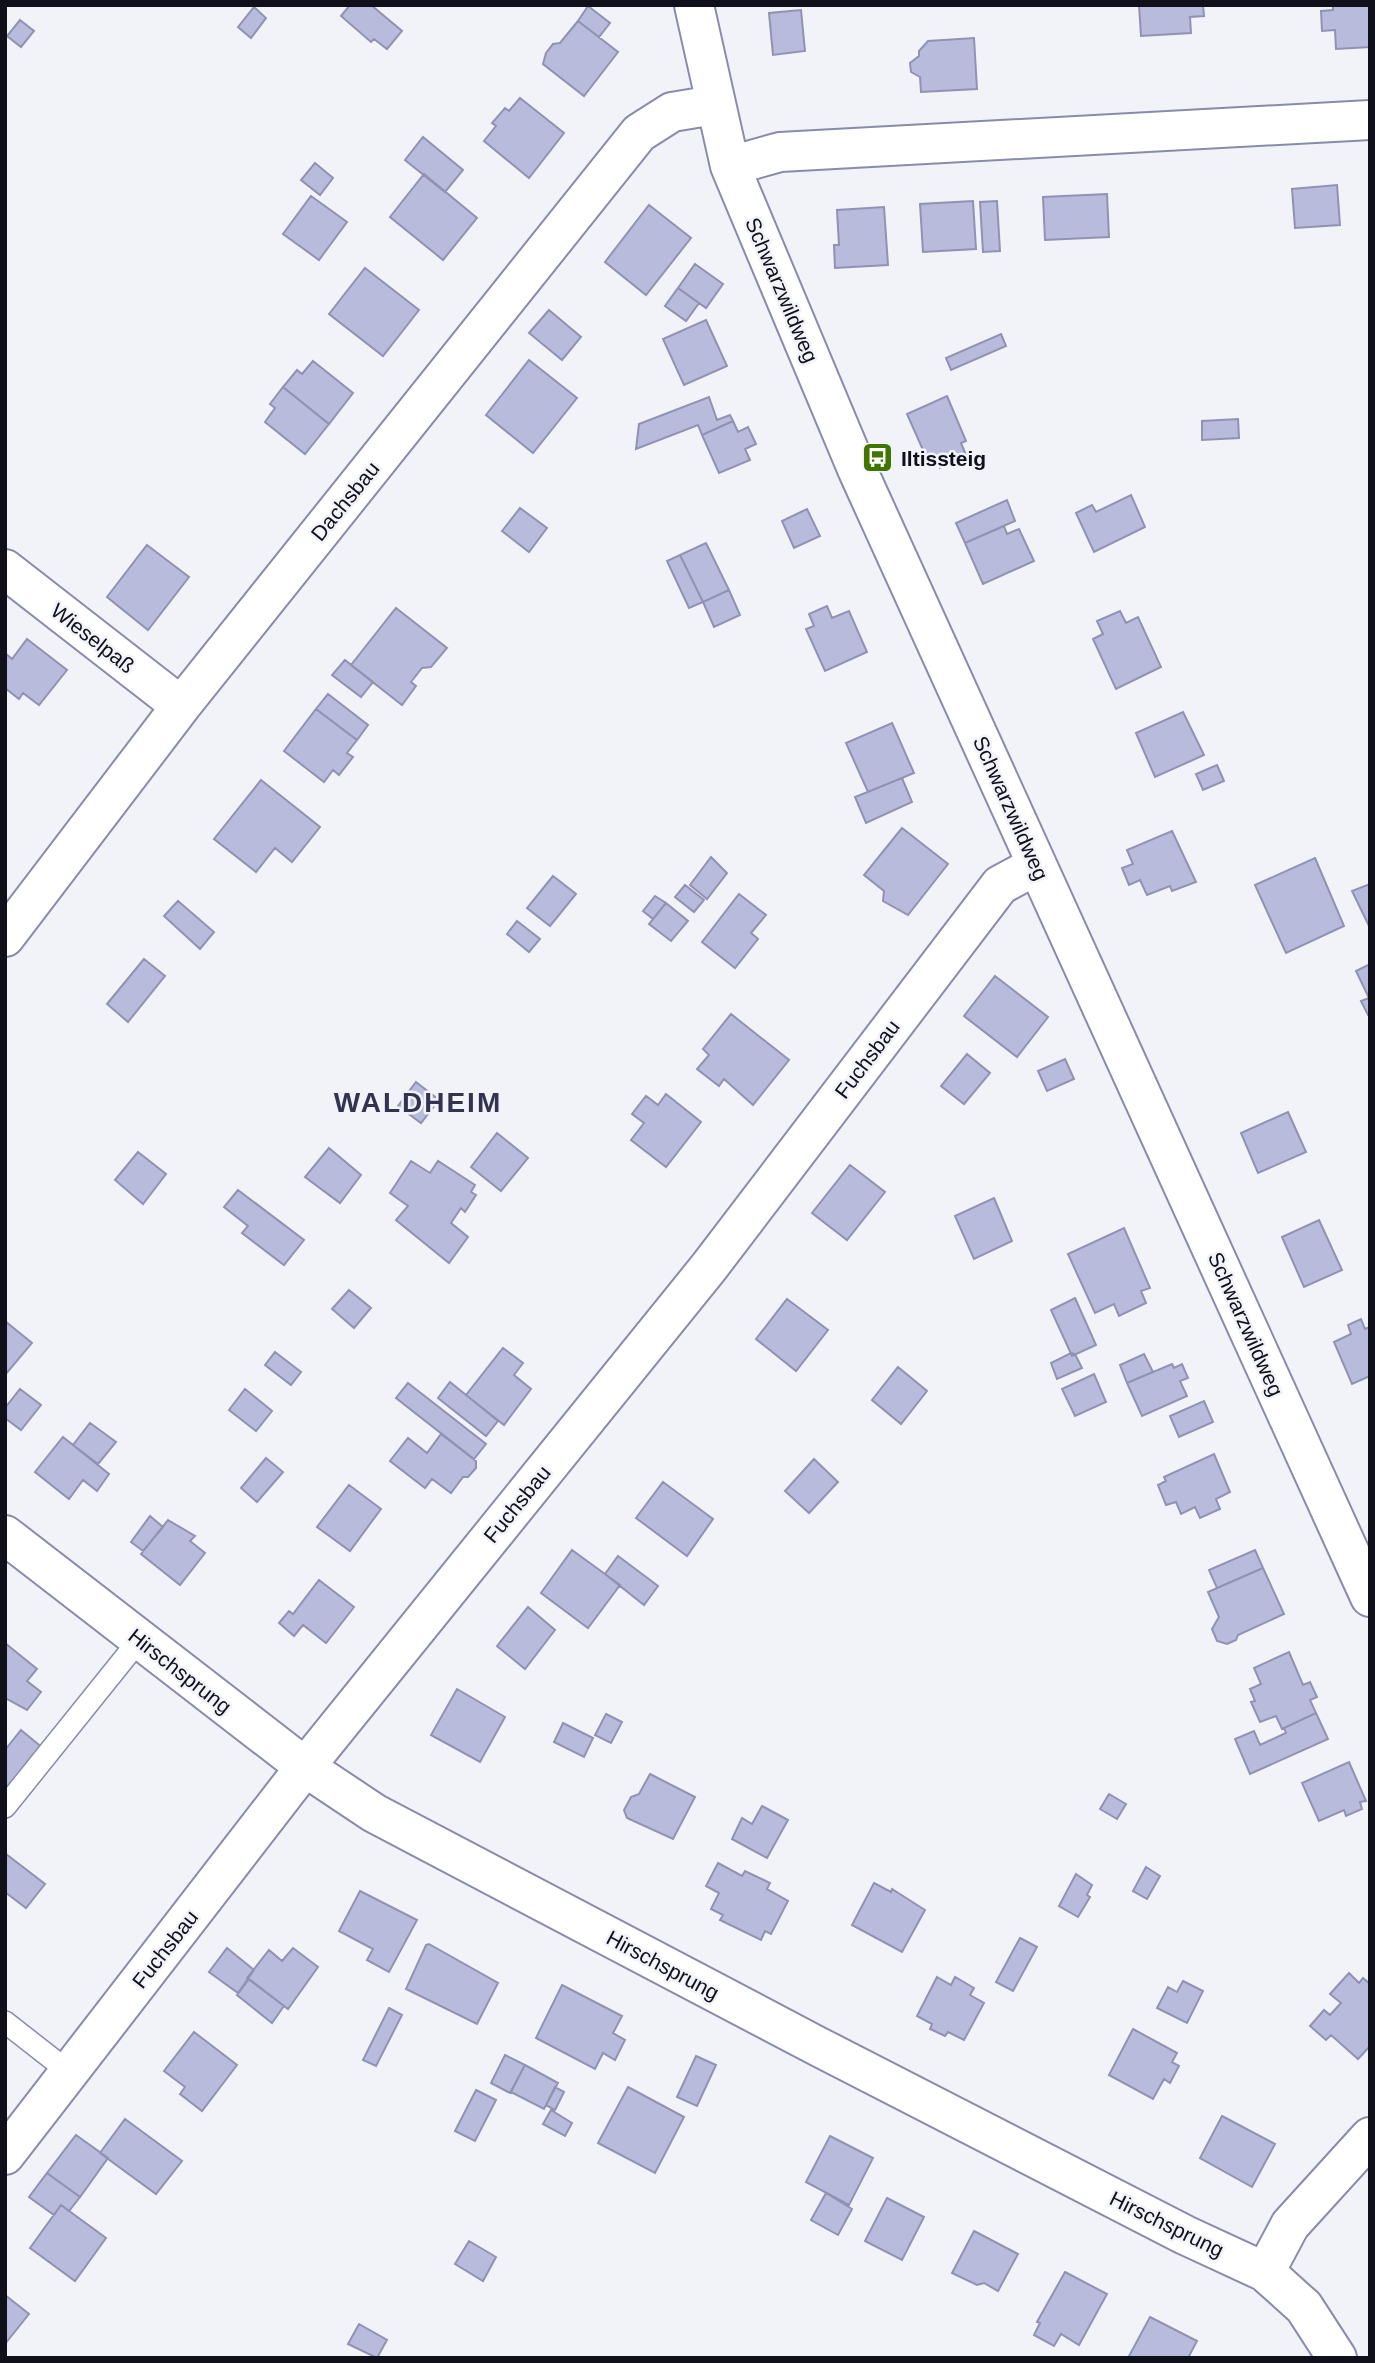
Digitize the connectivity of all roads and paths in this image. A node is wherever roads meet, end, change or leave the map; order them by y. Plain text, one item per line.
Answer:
1 (694, 5) edge
2 (714, 105) junction
3 (1370, 120) edge
4 (730, 166) junction
5 (5, 569) edge
6 (181, 706) junction
7 (1037, 866) junction
8 (5, 937) edge
9 (5, 1535) edge
10 (1370, 1597) edge
11 (139, 1639) junction
12 (305, 1767) junction
13 (5, 1807) edge
14 (5, 2022) edge
15 (69, 2072) junction
16 (1370, 2137) edge
17 (5, 2155) edge
18 (1265, 2272) junction
19 (1337, 2358) edge

1 - 2 street, Schwarzwildweg
2 - 4 street, Schwarzwildweg
2 - 6 street, Dachsbau
3 - 4 street
4 - 7 street, Schwarzwildweg
5 - 6 street, Wieselpaß
6 - 8 street, Dachsbau
7 - 10 street, Schwarzwildweg
7 - 12 street, Fuchsbau
9 - 11 street, Hirschsprung
11 - 12 street, Hirschsprung
11 - 13 lane
12 - 15 street, Fuchsbau
12 - 18 street, Hirschsprung
14 - 15 lane
15 - 17 street, Fuchsbau
16 - 18 street
18 - 19 street, Hirschsprung

